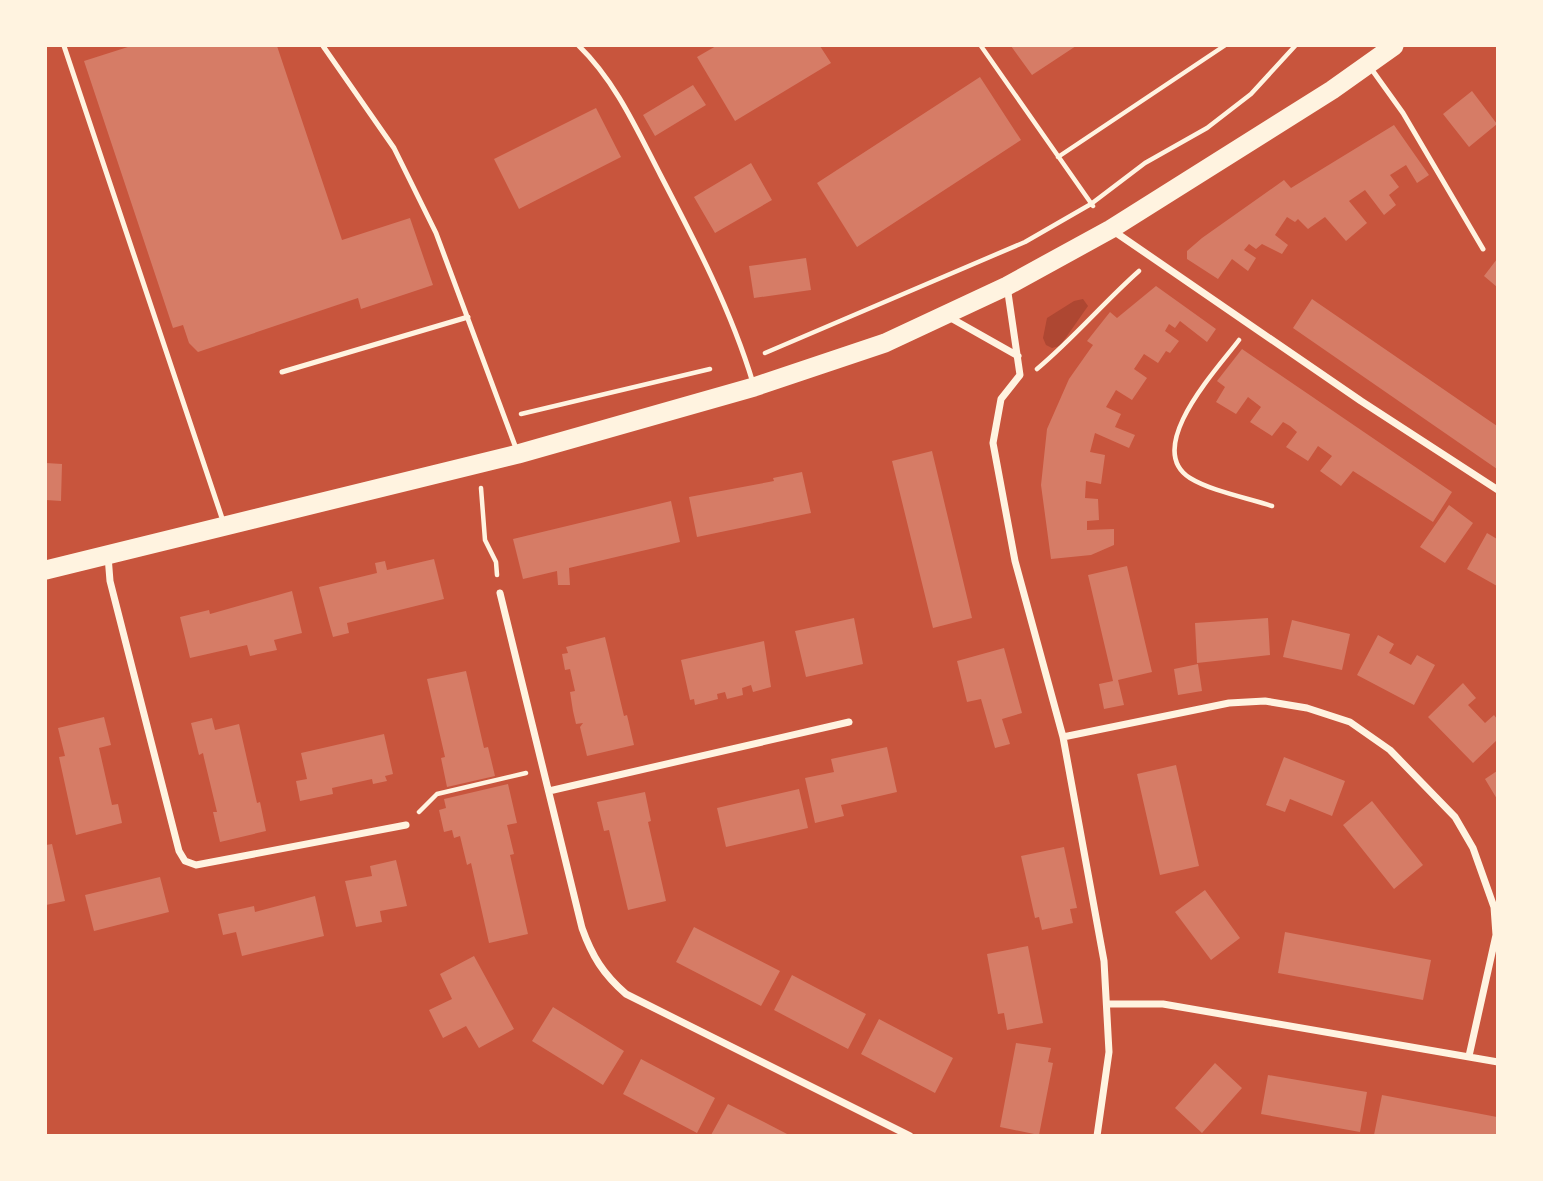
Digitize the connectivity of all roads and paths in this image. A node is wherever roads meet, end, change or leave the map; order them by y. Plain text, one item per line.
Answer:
1 (64, 46) edge
2 (323, 46) edge
3 (579, 46) edge
4 (981, 46) edge
5 (1224, 46) edge
6 (1295, 46) edge
7 (1394, 46) edge
8 (1368, 63) junction
9 (1058, 157) junction
10 (1091, 204) junction
11 (1111, 229) junction
12 (1483, 248) dead end
13 (1153, 259) junction
14 (1007, 286) junction
15 (945, 315) junction
16 (468, 317) junction
17 (1250, 325) junction
18 (1018, 356) junction
19 (746, 361) junction
20 (282, 372) dead end
21 (754, 387) junction
22 (1001, 399) junction
23 (506, 417) junction
24 (518, 454) junction
25 (480, 481) dead end
26 (1497, 491) edge
27 (1272, 506) dead end
28 (225, 526) junction
29 (107, 556) junction
30 (46, 570) edge
31 (500, 593) joint
32 (849, 722) dead end
33 (1063, 737) junction
34 (544, 769) junction
35 (549, 791) junction
36 (406, 825) joint
37 (1108, 1004) junction
38 (1469, 1056) junction
39 (1497, 1062) edge
40 (910, 1136) edge
41 (1097, 1136) edge

1 - 28 lane
2 - 16 lane
3 - 19 lane
4 - 9 path
5 - 9 path
6 - 10 path
7 - 8 highway
8 - 11 highway
8 - 12 lane
9 - 10 path
10 - 11 path
10 - 19 path
11 - 13 street
11 - 14 highway
13 - 17 street
13 - 22 path
14 - 15 highway
14 - 18 street
15 - 18 street
15 - 21 highway
16 - 20 lane
16 - 23 lane
17 - 26 street
17 - 27 path
18 - 22 street
19 - 21 lane
19 - 23 path
21 - 24 highway
22 - 33 street
23 - 24 lane
24 - 28 highway
25 - 31 path
28 - 29 highway
29 - 30 highway
29 - 36 street
31 - 34 street
32 - 35 street
33 - 37 street
33 - 38 street
34 - 35 street
34 - 36 path
35 - 40 street
37 - 38 street
37 - 41 street
38 - 39 street

